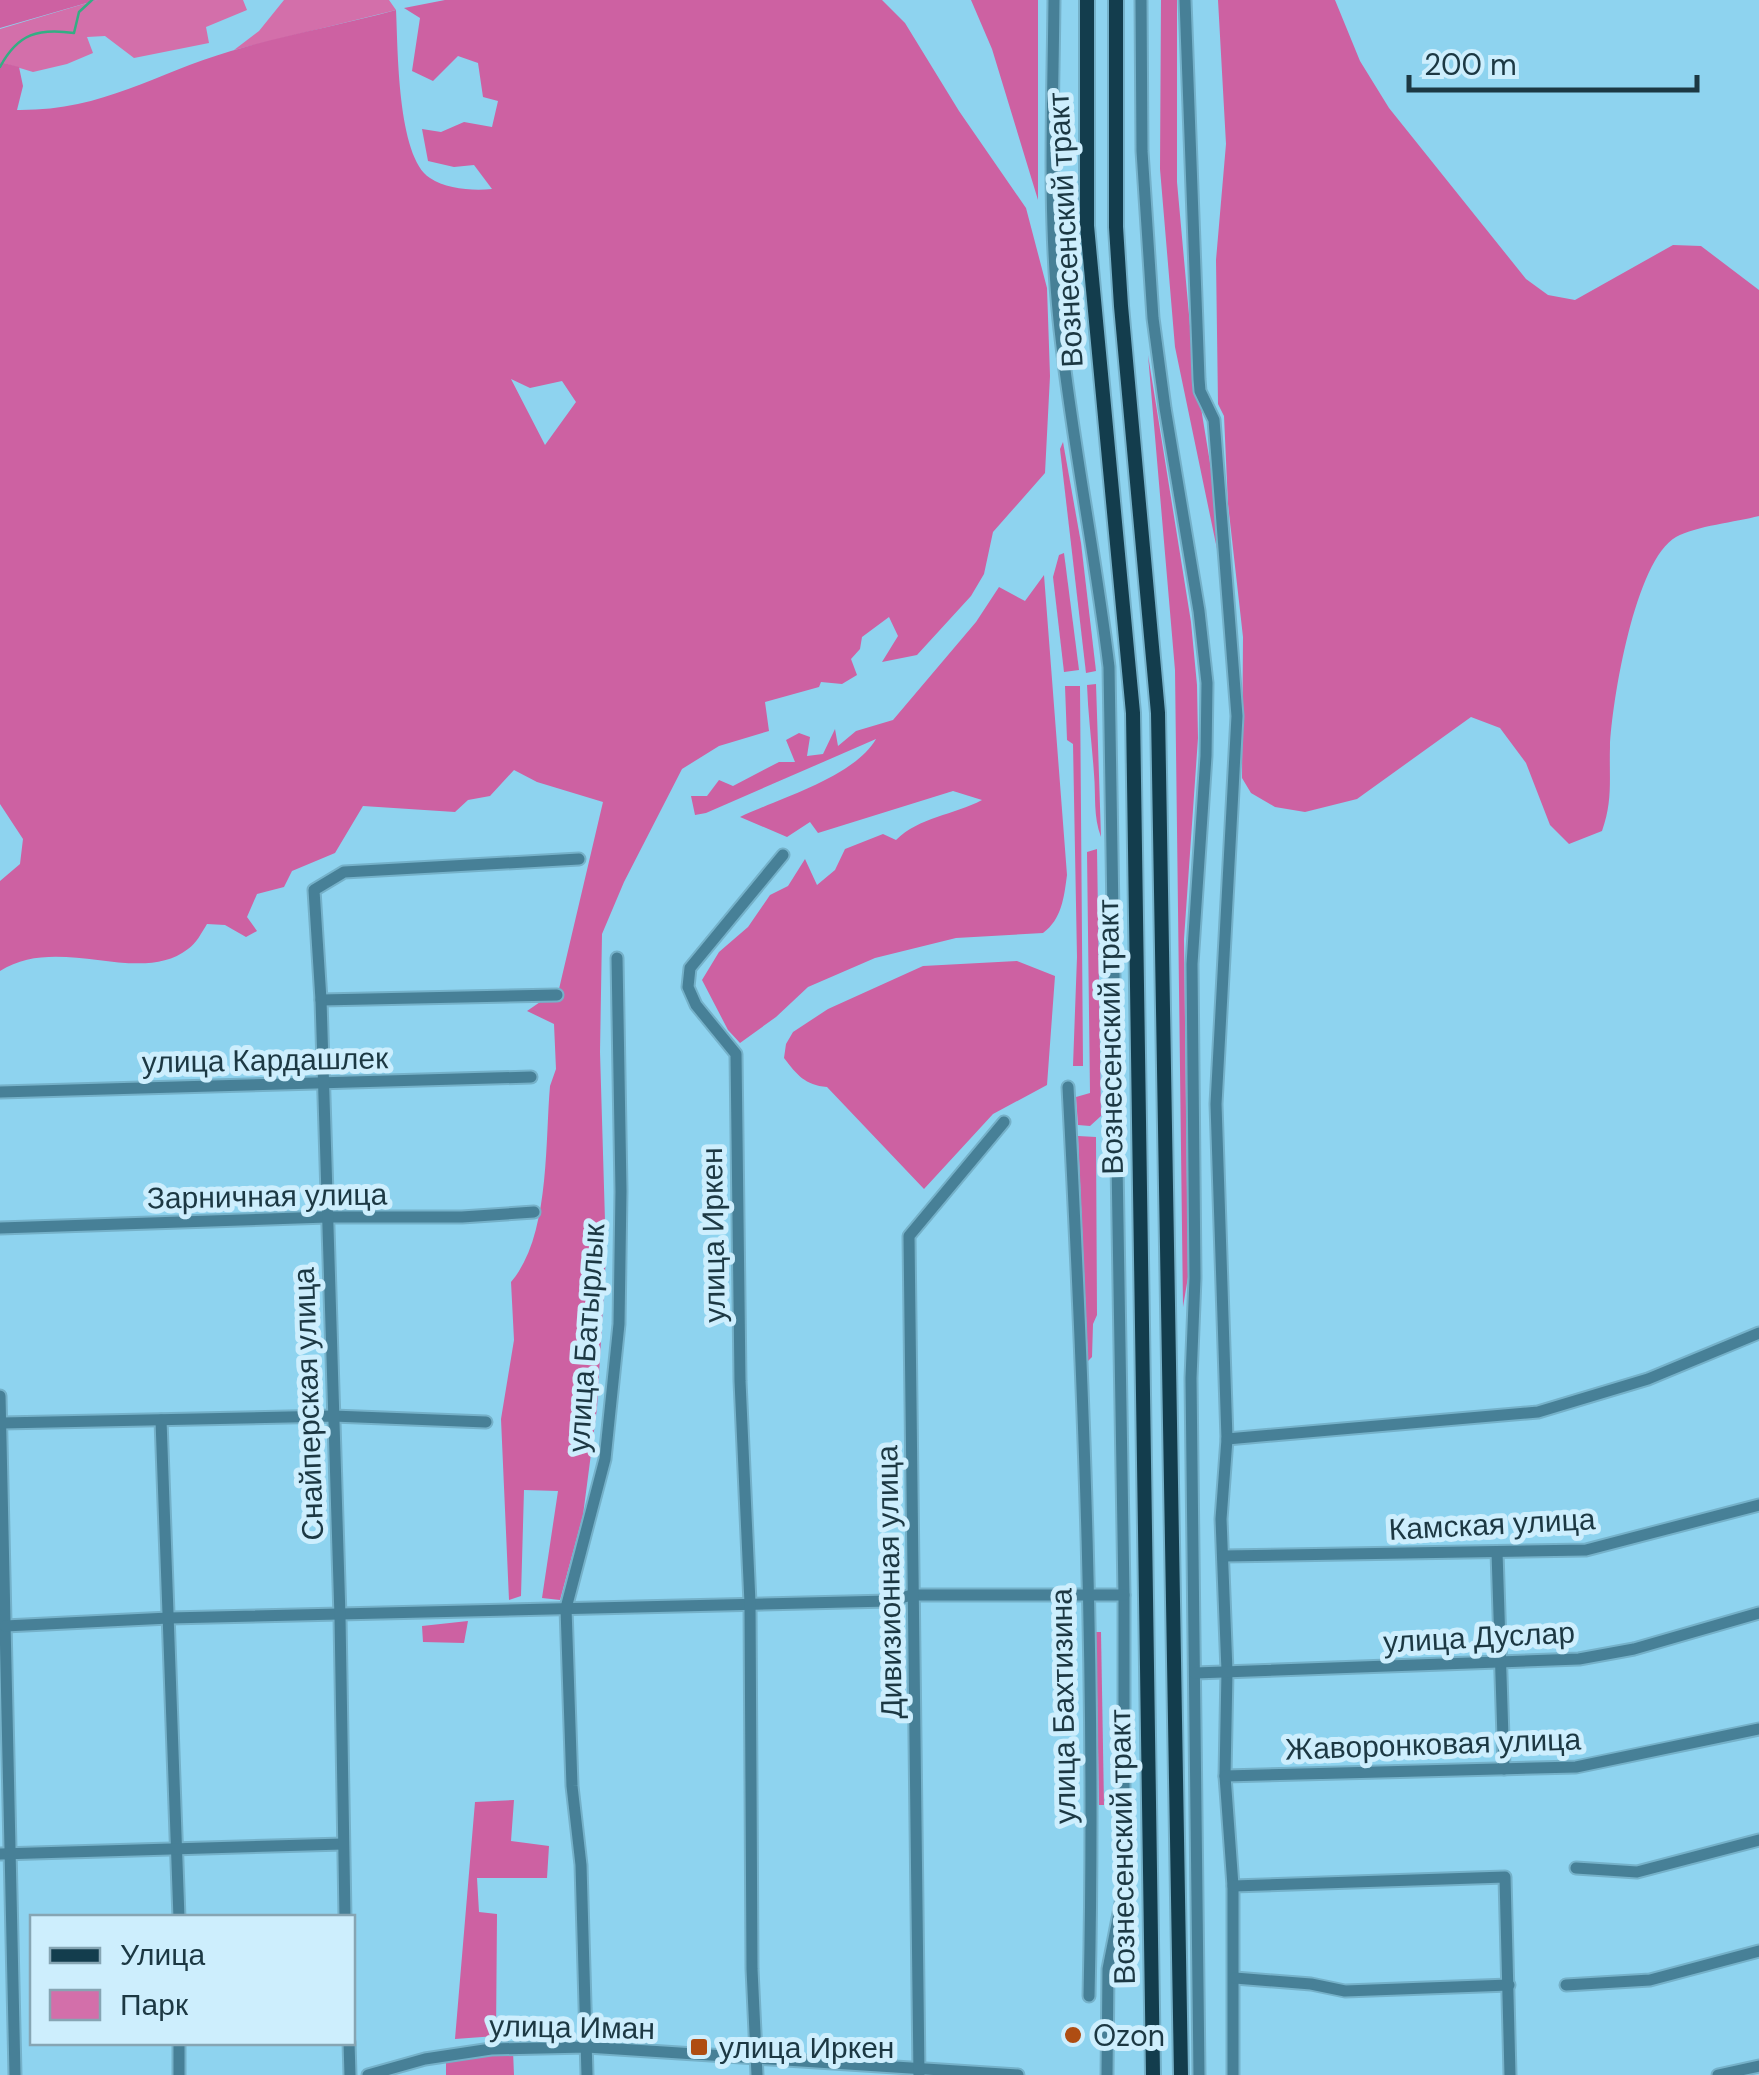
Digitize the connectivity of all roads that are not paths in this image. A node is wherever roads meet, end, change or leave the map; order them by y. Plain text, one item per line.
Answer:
1 (1054, 0) edge
2 (1087, 0) edge
3 (1116, 0) edge
4 (1142, 0) edge
5 (1185, 0) edge
6 (784, 855) dead end
7 (580, 859) dead end
8 (617, 958) dead end
9 (558, 994) dead end
10 (321, 1000) junction
11 (530, 1077) dead end
12 (322, 1085) junction
13 (1068, 1087) dead end
14 (0, 1092) edge
15 (1004, 1122) dead end
16 (534, 1212) dead end
17 (326, 1217) junction
18 (0, 1228) edge
19 (1759, 1332) edge
20 (0, 1396) edge
21 (334, 1416) junction
22 (162, 1420) junction
23 (486, 1422) dead end
24 (2, 1423) edge
25 (1227, 1439) junction
26 (1759, 1504) edge
27 (1497, 1552) junction
28 (1223, 1556) junction
29 (1124, 1594) junction
30 (912, 1595) junction
31 (1086, 1596) junction
32 (750, 1603) junction
33 (566, 1608) junction
34 (1759, 1613) edge
35 (340, 1616) junction
36 (169, 1618) junction
37 (5, 1626) junction
38 (1501, 1660) junction
39 (1228, 1671) junction
40 (1195, 1673) junction
41 (1759, 1730) edge
42 (1504, 1769) junction
43 (1225, 1776) junction
44 (1759, 1840) edge
45 (343, 1844) junction
46 (178, 1849) junction
47 (5, 1854) edge
48 (1576, 1868) dead end
49 (1233, 1886) junction
50 (178, 1915) edge
51 (345, 1915) edge
52 (1759, 1950) edge
53 (1234, 1978) junction
54 (1509, 1985) junction
55 (1566, 1985) dead end
56 (1089, 1996) dead end
57 (179, 2045) edge
58 (349, 2045) edge
59 (587, 2047) junction
60 (757, 2059) junction
61 (1759, 2066) edge
62 (919, 2072) edge
63 (15, 2075) edge
64 (179, 2075) edge
65 (350, 2075) edge
66 (368, 2075) edge
67 (587, 2075) edge
68 (757, 2075) edge
69 (1018, 2075) edge
70 (1107, 2075) edge
71 (1152, 2075) edge
72 (1181, 2075) edge
73 (1199, 2075) edge
74 (1232, 2075) edge
75 (1510, 2075) edge
76 (1718, 2075) edge

1 - 29 street
2 - 71 main road, Вознесенский тракт
3 - 72 main road, Вознесенский тракт
4 - 40 street
5 - 25 street
6 - 32 street, улица Иркен
7 - 10 street, Снайперская улица
8 - 33 street, улица Батырлык
9 - 10 street
10 - 12 street, Снайперская улица
11 - 12 street, улица Кардашлек
12 - 14 street, улица Кардашлек
12 - 17 street, Снайперская улица
13 - 31 street, улица Бахтизина
15 - 30 street, Дивизионная улица
16 - 17 street, Зарничная улица
17 - 18 street, Зарничная улица
17 - 21 street, Снайперская улица
19 - 25 street
20 - 24 street
21 - 22 street
21 - 23 street
21 - 35 street, Снайперская улица
22 - 24 street
22 - 36 street
24 - 37 street
25 - 28 street
26 - 27 street, Камская улица
27 - 28 street, Камская улица
27 - 38 street
28 - 39 street
29 - 31 street
29 - 70 street
30 - 31 street
30 - 32 street
30 - 62 street, Дивизионная улица
31 - 56 street, улица Бахтизина
32 - 33 street
32 - 60 street, улица Иркен
33 - 35 street
33 - 59 street, улица Батырлык
34 - 38 street, улица Дуслар
35 - 36 street
35 - 45 street, Снайперская улица
36 - 37 street
36 - 46 street
37 - 47 street
38 - 39 street, улица Дуслар
38 - 42 street
39 - 40 street, улица Дуслар
39 - 43 street
40 - 73 street
41 - 42 street, Жаворонковая улица
42 - 43 street, Жаворонковая улица
43 - 49 street
44 - 48 street
45 - 46 street
45 - 51 street, Снайперская улица
46 - 47 street
46 - 50 street
47 - 63 street
49 - 53 street
49 - 54 street
52 - 55 street
53 - 54 street
53 - 74 street
54 - 75 street
57 - 64 street
58 - 65 street
59 - 60 street, улица Иман
59 - 66 street, улица Иман
59 - 67 street, улица Батырлык
60 - 62 street, улица Иман
60 - 68 street, улица Иркен
61 - 76 street
62 - 69 street, улица Иман

